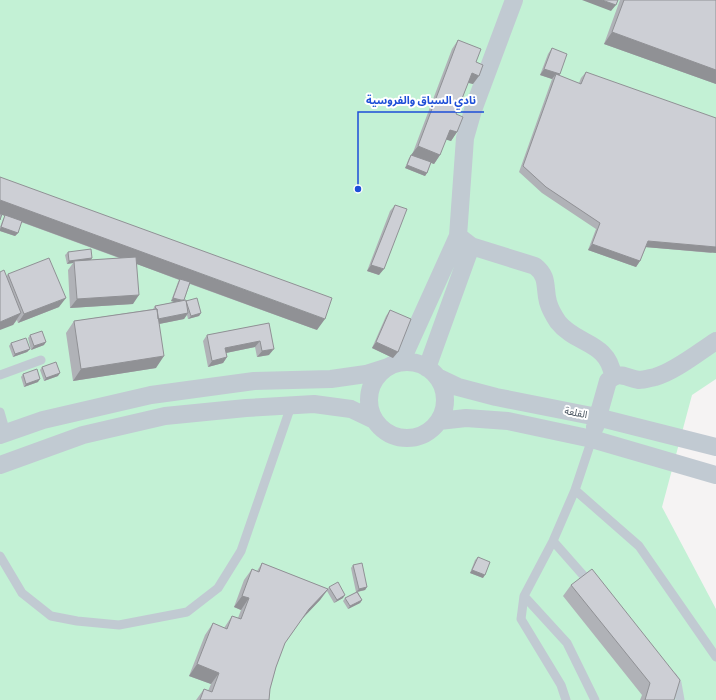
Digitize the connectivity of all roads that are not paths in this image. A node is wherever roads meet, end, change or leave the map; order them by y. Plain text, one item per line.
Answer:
1 (514, 0) edge
2 (464, 241) junction
3 (716, 340) edge
4 (41, 360) dead end
5 (394, 365) junction
6 (432, 373) junction
7 (0, 375) edge
8 (613, 376) junction
9 (291, 406) junction
10 (0, 412) edge
11 (597, 417) junction
12 (374, 420) junction
13 (439, 421) junction
14 (3, 434) edge
15 (592, 439) junction
16 (716, 447) edge
17 (0, 465) edge
18 (716, 474) edge
19 (575, 490) junction
20 (553, 541) junction
21 (0, 556) edge
22 (594, 588) edge
23 (524, 596) junction
24 (716, 657) edge
25 (667, 671) edge
26 (566, 700) edge
27 (595, 700) edge
28 (680, 700) edge

1 - 2 street
2 - 5 street
2 - 6 street
2 - 8 street
3 - 8 street
4 - 7 lane
5 - 6 street
5 - 12 street
5 - 14 street
6 - 11 street, القلعة
6 - 13 street
8 - 11 street
9 - 12 street
9 - 17 street
9 - 21 lane
10 - 14 lane
11 - 15 street
11 - 16 street, القلعة
12 - 13 street
13 - 15 street
15 - 18 street
15 - 19 lane
19 - 20 lane
19 - 24 lane
20 - 22 lane
20 - 23 lane
23 - 26 lane
23 - 27 lane
25 - 28 lane

